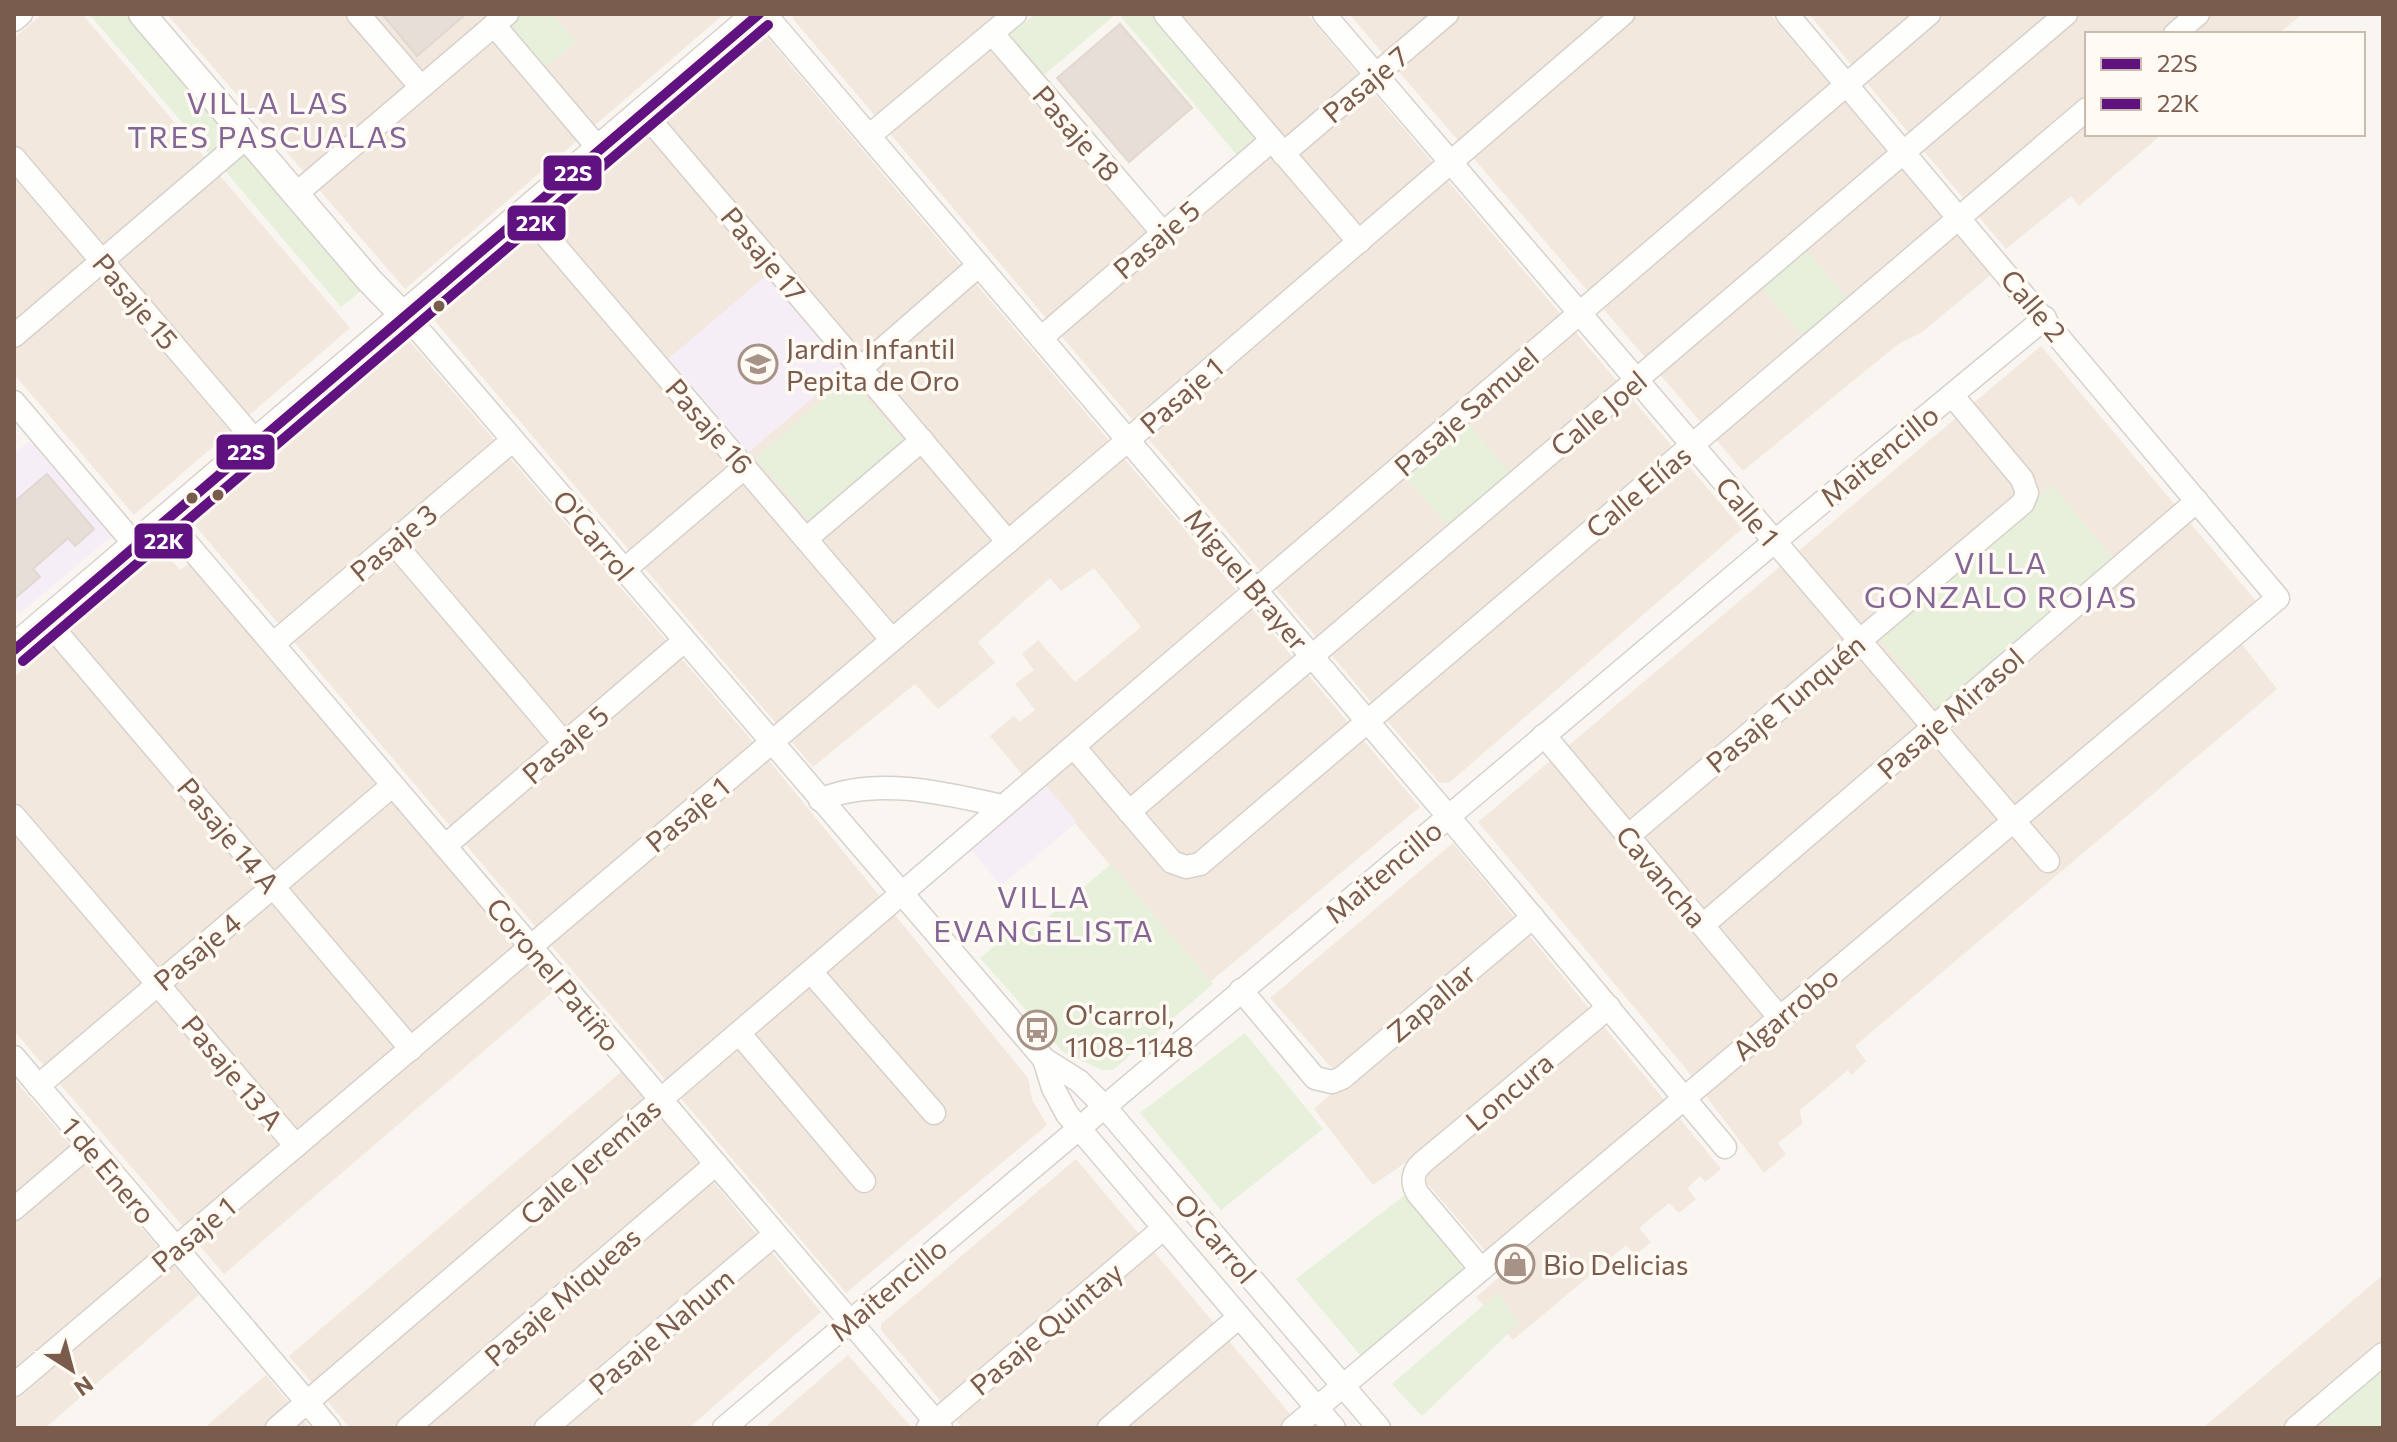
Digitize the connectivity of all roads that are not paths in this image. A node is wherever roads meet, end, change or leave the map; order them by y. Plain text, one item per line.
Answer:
1 (21, 14) edge
2 (142, 14) edge
3 (358, 14) edge
4 (762, 14) edge
5 (1015, 14) edge
6 (1165, 14) edge
7 (1324, 14) edge
8 (1447, 14) edge
9 (1623, 14) edge
10 (1787, 14) edge
11 (1929, 14) edge
12 (2066, 14) edge
13 (2198, 14) edge
14 (14, 20) edge
15 (501, 20) edge
16 (2177, 32) edge
17 (992, 33) junction
18 (1376, 75) junction
19 (1847, 84) junction
20 (421, 87) junction
21 (2085, 111) edge
22 (644, 113) junction
23 (869, 136) junction
24 (247, 137) junction
25 (1278, 147) junction
26 (600, 150) junction
27 (1904, 152) junction
28 (14, 158) edge
29 (1451, 162) junction
30 (296, 194) junction
31 (527, 213) junction
32 (1959, 217) junction
33 (1163, 233) junction
34 (1359, 242) junction
35 (102, 261) junction
36 (979, 265) junction
37 (1579, 313) junction
38 (405, 317) junction
39 (2045, 318) junction
40 (14, 336) edge
41 (1041, 338) junction
42 (861, 368) junction
43 (1636, 380) junction
44 (1952, 395) junction
45 (14, 402) edge
46 (513, 440) junction
47 (922, 440) junction
48 (1128, 440) junction
49 (257, 443) junction
50 (1692, 445) junction
51 (745, 467) junction
52 (2197, 501) junction
53 (167, 520) junction
54 (806, 539) junction
55 (393, 542) junction
56 (1008, 542) junction
57 (1774, 542) junction
58 (136, 546) junction
59 (624, 570) junction
60 (1256, 590) junction
61 (2278, 598) joint
62 (48, 622) junction
63 (892, 640) junction
64 (684, 641) junction
65 (1859, 641) junction
66 (273, 644) junction
67 (14, 650) edge
68 (1312, 656) junction
69 (1368, 722) junction
70 (1933, 728) junction
71 (1544, 735) junction
72 (771, 743) junction
73 (565, 744) junction
74 (1074, 747) junction
75 (393, 785) junction
76 (820, 800) junction
77 (1002, 806) junction
78 (1129, 812) junction
79 (14, 816) edge
80 (1448, 816) junction
81 (2013, 821) junction
82 (1628, 836) junction
83 (445, 846) junction
84 (2048, 861) dead end
85 (273, 887) junction
86 (902, 894) junction
87 (1533, 917) junction
88 (1703, 925) junction
89 (531, 947) junction
90 (811, 972) junction
91 (158, 984) junction
92 (1241, 990) junction
93 (1609, 1007) junction
94 (1779, 1017) junction
95 (739, 1033) junction
96 (411, 1049) junction
97 (14, 1057) edge
98 (1044, 1059) junction
99 (38, 1086) junction
100 (1684, 1098) junction
101 (661, 1100) junction
102 (1104, 1106) junction
103 (934, 1113) dead end
104 (1078, 1128) junction
105 (89, 1145) junction
106 (296, 1146) junction
107 (1725, 1147) dead end
108 (716, 1164) junction
109 (864, 1181) dead end
110 (14, 1209) edge
111 (1164, 1228) junction
112 (775, 1234) junction
113 (176, 1248) junction
114 (1481, 1269) junction
115 (1239, 1317) junction
116 (850, 1321) junction
117 (2383, 1354) edge
118 (14, 1385) edge
119 (1344, 1386) junction
120 (307, 1403) junction
121 (1317, 1408) junction
122 (2305, 1425) edge
123 (731, 1426) edge
124 (934, 1426) edge
125 (277, 1428) edge
126 (329, 1428) edge
127 (408, 1428) edge
128 (546, 1428) edge
129 (1109, 1428) edge
130 (1293, 1428) edge
131 (1334, 1428) edge
132 (1379, 1428) edge

1 - 14 street
2 - 24 street, O'Carrol
3 - 20 street
4 - 22 main road
4 - 23 street, Miguel Brayer
5 - 17 street
6 - 25 street
7 - 18 street, Calle 1
8 - 18 street, Pasaje 7
9 - 29 street, Pasaje 1
10 - 19 street, Calle 2
11 - 19 street, Pasaje Samuel
12 - 27 street, Calle Joel
13 - 16 street
15 - 20 street
15 - 26 street
17 - 23 street
17 - 33 street, Pasaje 18
18 - 25 street, Pasaje 7
18 - 29 street, Calle 1
19 - 27 street, Calle 2
19 - 37 street, Pasaje Samuel
20 - 30 street
21 - 32 street, Calle Elías
22 - 26 main road
22 - 42 street, Pasaje 17
23 - 36 street, Miguel Brayer
24 - 30 street, O'Carrol
24 - 35 street
25 - 33 street, Pasaje 5
25 - 34 street
26 - 31 main road
27 - 32 street, Calle 2
27 - 43 street, Calle Joel
28 - 35 street, Pasaje 15
29 - 34 street, Pasaje 1
29 - 37 street, Calle 1
30 - 38 street, O'Carrol
31 - 38 main road
31 - 51 street, Pasaje 16
32 - 39 street, Calle 2
32 - 50 street, Calle Elías
33 - 41 street, Pasaje 5
34 - 48 street, Pasaje 1
35 - 40 street
35 - 49 street, Pasaje 15
36 - 41 street, Miguel Brayer
36 - 42 street
37 - 43 street, Calle 1
37 - 60 street, Pasaje Samuel
38 - 46 street, O'Carrol
38 - 49 main road
39 - 44 street, Maitencillo
39 - 52 street, Calle 2
41 - 48 street, Miguel Brayer
42 - 47 street, Pasaje 17
43 - 50 street, Calle 1
43 - 68 street, Calle Joel
44 - 57 street, Maitencillo
44 - 65 street, Pasaje Tunquén
45 - 58 street
46 - 55 street, Pasaje 3
46 - 59 street, O'Carrol
47 - 54 street
47 - 56 street, Pasaje 17
48 - 56 street, Pasaje 1
48 - 60 street, Miguel Brayer
49 - 53 main road
50 - 57 street, Calle 1
50 - 69 street, Calle Elías
51 - 54 street, Pasaje 16
51 - 59 street
52 - 61 street, Calle 2
52 - 70 street, Pasaje Mirasol
53 - 58 main road
53 - 66 street, Coronel Patiño
54 - 63 street, Pasaje 16
55 - 66 street, Pasaje 3
55 - 73 street
56 - 63 street, Pasaje 1
57 - 65 street, Calle 1
57 - 71 street, Maitencillo
58 - 62 main road
59 - 64 street, O'Carrol
60 - 68 street, Miguel Brayer
60 - 74 street, Pasaje Samuel
61 - 81 street, Algarrobo
62 - 67 main road
62 - 85 street, Pasaje 14 A
63 - 72 street, Pasaje 1
64 - 72 street, O'Carrol
64 - 73 street, Pasaje 5
65 - 70 street, Calle 1
65 - 82 street, Pasaje Tunquén
66 - 75 street, Coronel Patiño
68 - 69 street, Miguel Brayer
68 - 78 street, Calle Joel
69 - 78 street, Calle Elías
69 - 80 street, Miguel Brayer
70 - 81 street, Calle 1
70 - 88 street, Pasaje Mirasol
71 - 80 street, Maitencillo
71 - 82 street, Cavancha
72 - 76 street, O'Carrol
72 - 89 street, Pasaje 1
73 - 83 street, Pasaje 5
74 - 77 street, Pasaje Samuel
74 - 78 street
75 - 83 street, Coronel Patiño
75 - 85 street, Pasaje 4
76 - 77 street
76 - 86 street, O'Carrol
77 - 86 street, Pasaje Samuel
79 - 91 street, Pasaje 13 A
80 - 87 street, Miguel Brayer
80 - 92 street, Maitencillo
81 - 84 street, Calle 1
81 - 94 street, Algarrobo
82 - 88 street, Cavancha
83 - 89 street, Coronel Patiño
85 - 91 street, Pasaje 4
85 - 96 street, Pasaje 14 A
86 - 90 street, Calle Jeremías
86 - 98 street, O'Carrol
87 - 92 street, Zapallar
87 - 93 street, Miguel Brayer
88 - 94 street, Cavancha
89 - 96 street, Pasaje 1
89 - 101 street, Coronel Patiño
90 - 95 street, Calle Jeremías
90 - 103 street
91 - 99 street, Pasaje 4
91 - 106 street, Pasaje 13 A
92 - 102 street, Maitencillo
93 - 100 street, Miguel Brayer
93 - 114 street, Loncura
94 - 100 street, Algarrobo
95 - 101 street, Calle Jeremías
95 - 109 street
96 - 106 street, Pasaje 1
97 - 99 street, 1 de Enero
98 - 102 street, O'Carrol
98 - 104 street, O'Carrol
99 - 105 street, 1 de Enero
100 - 107 street, Miguel Brayer
100 - 114 street, Algarrobo
101 - 108 street, Coronel Patiño
101 - 120 street, Calle Jeremías
102 - 104 street, Maitencillo
102 - 119 street, O'Carrol
104 - 111 street, O'Carrol
104 - 116 street, Maitencillo
105 - 110 street
105 - 113 street, 1 de Enero
106 - 113 street, Pasaje 1
108 - 112 street, Coronel Patiño
108 - 127 street, Pasaje Miqueas
111 - 115 street, O'Carrol
111 - 124 street, Pasaje Quintay
112 - 116 street, Coronel Patiño
112 - 128 street, Pasaje Nahum
113 - 118 street, Pasaje 1
113 - 120 street, 1 de Enero
114 - 119 street, Algarrobo
115 - 121 street, O'Carrol
115 - 129 street
116 - 123 street, Maitencillo
116 - 124 street, Coronel Patiño
117 - 122 street
119 - 121 street, Algarrobo
119 - 132 street, O'Carrol
120 - 125 street, Calle Jeremías
120 - 126 street, 1 de Enero
121 - 130 street, Algarrobo
121 - 131 street, O'Carrol

